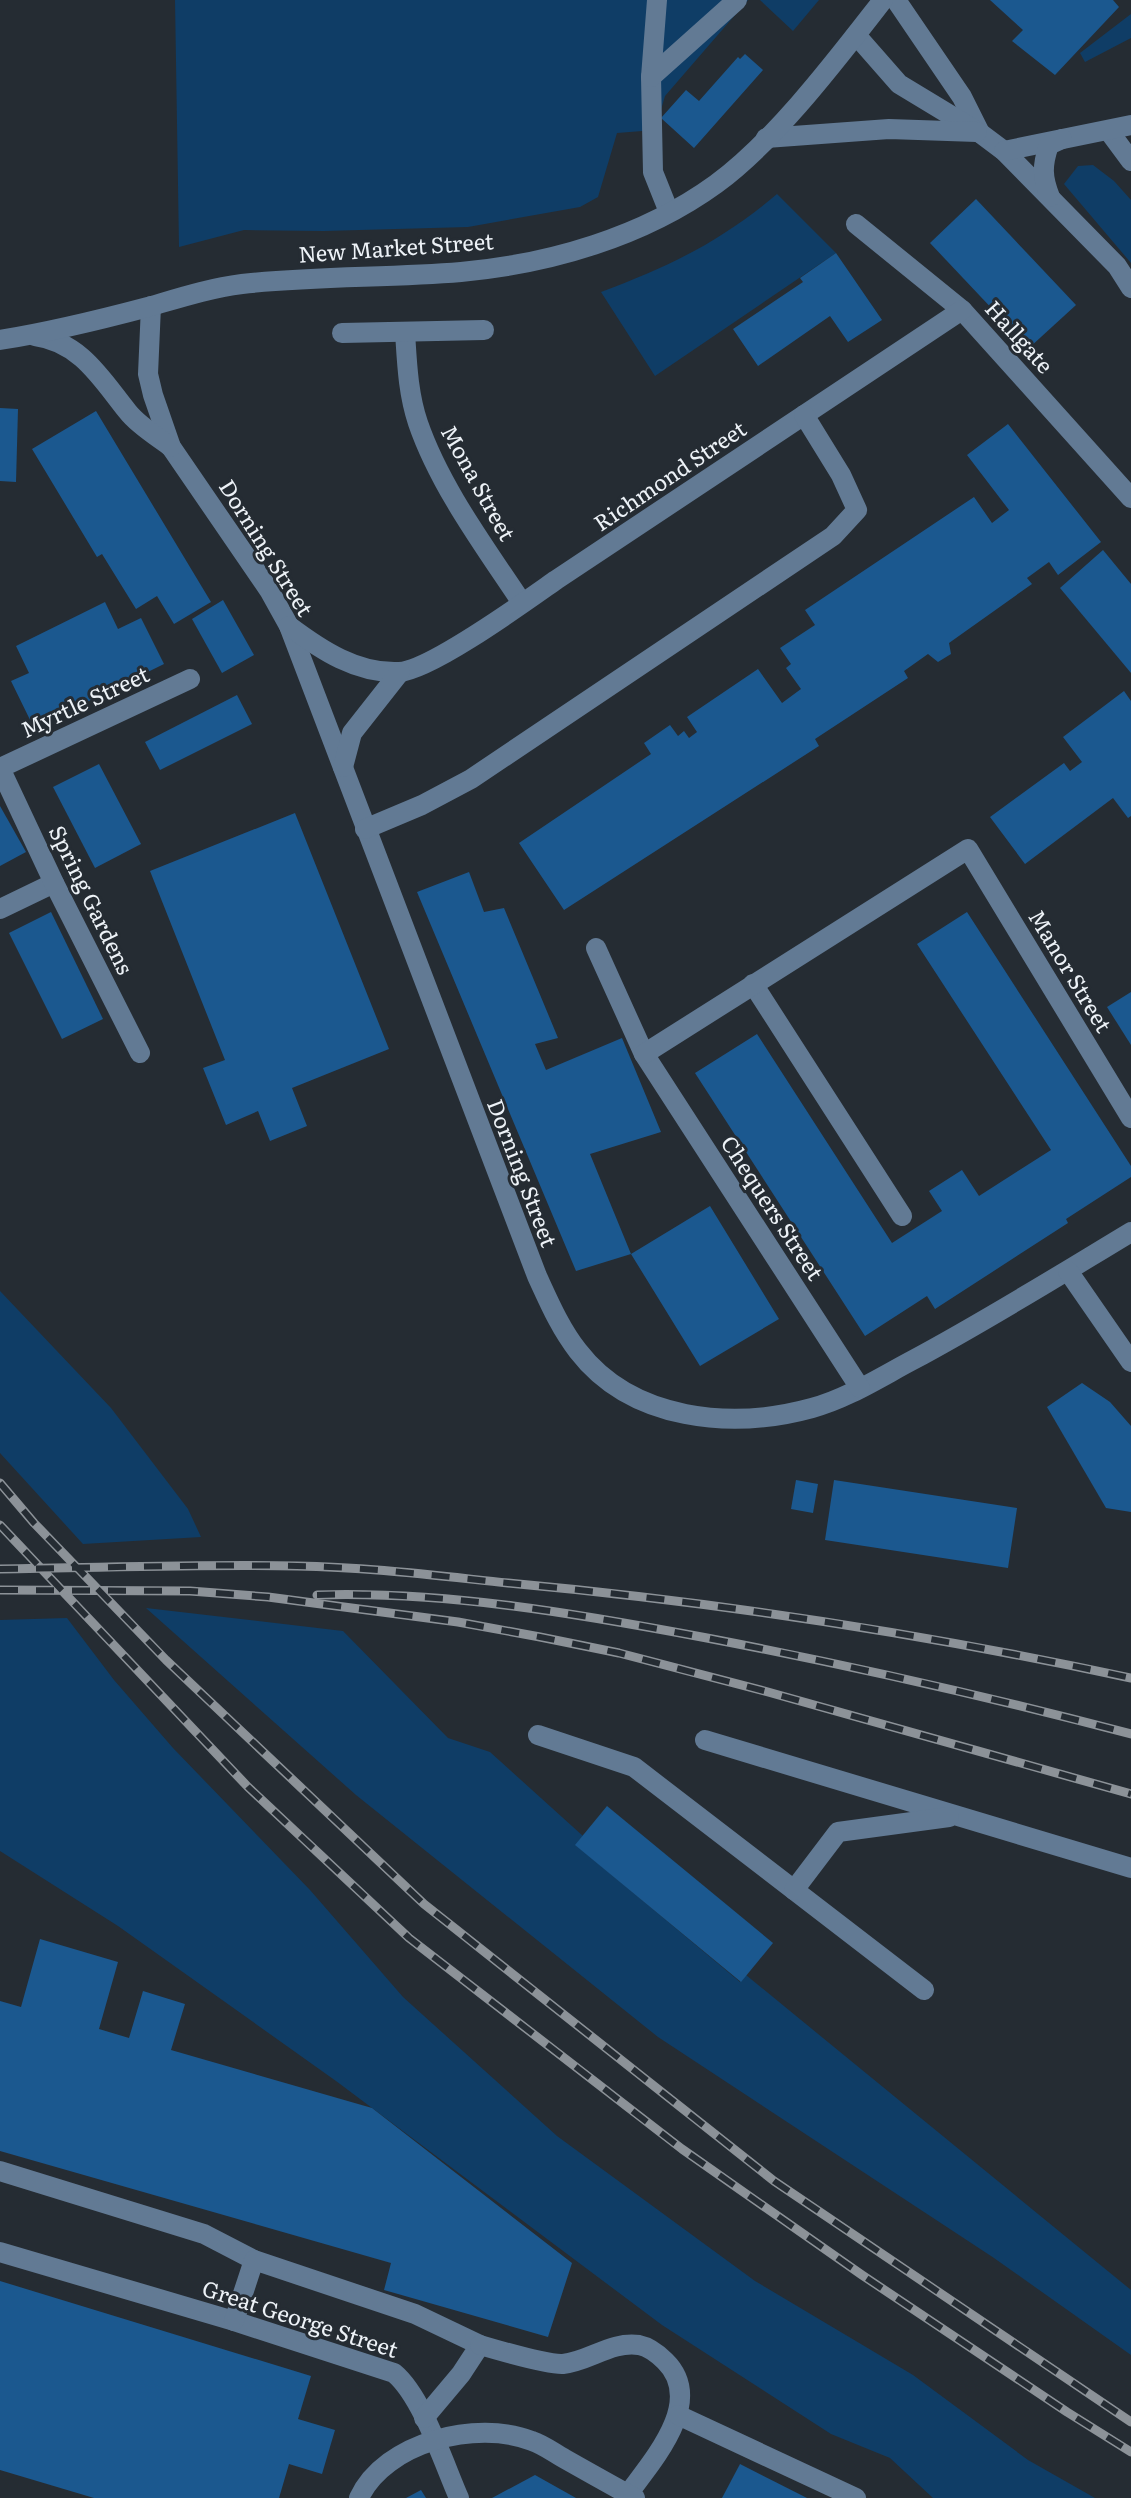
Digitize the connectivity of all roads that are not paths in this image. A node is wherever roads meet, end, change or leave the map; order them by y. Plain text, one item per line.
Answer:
1 (657, 0) edge
2 (737, 0) edge
3 (883, 0) edge
4 (896, 0) edge
5 (856, 35) junction
6 (651, 77) junction
7 (1131, 125) edge
8 (980, 133) junction
9 (1070, 136) junction
10 (766, 138) junction
11 (1126, 147) edge
12 (1004, 151) junction
13 (1050, 197) junction
14 (669, 212) junction
15 (856, 224) dead end
16 (1131, 288) edge
17 (151, 306) junction
18 (962, 310) junction
19 (484, 330) dead end
20 (405, 332) junction
21 (342, 333) dead end
22 (28, 335) junction
23 (0, 340) edge
24 (804, 415) junction
25 (171, 447) junction
26 (1131, 498) edge
27 (522, 603) junction
28 (289, 626) junction
29 (400, 672) junction
30 (190, 679) dead end
31 (343, 767) junction
32 (0, 768) edge
33 (365, 829) junction
34 (54, 883) junction
35 (0, 909) edge
36 (596, 948) dead end
37 (753, 984) junction
38 (140, 1053) dead end
39 (644, 1054) junction
40 (1131, 1118) edge
41 (902, 1216) dead end
42 (1131, 1232) edge
43 (1068, 1271) junction
44 (1131, 1362) edge
45 (860, 1388) junction
46 (538, 1735) dead end
47 (705, 1740) dead end
48 (957, 1816) junction
49 (1131, 1868) edge
50 (794, 1890) junction
51 (924, 1990) dead end
52 (0, 2171) edge
53 (0, 2252) edge
54 (254, 2260) junction
55 (234, 2321) junction
56 (480, 2345) junction
57 (678, 2415) junction
58 (424, 2418) junction
59 (433, 2440) junction
60 (631, 2496) edge
61 (359, 2498) edge
62 (459, 2498) edge
63 (856, 2498) edge

1 - 6 street
2 - 6 street
3 - 5 street, New Market Street
4 - 8 street
5 - 8 street
5 - 10 street, New Market Street
6 - 14 street
7 - 9 street
8 - 10 street
8 - 12 street
9 - 11 street
9 - 12 street
9 - 13 street
10 - 14 street, New Market Street
12 - 13 street
13 - 16 street
14 - 17 street, New Market Street
15 - 18 street, Hallgate
17 - 22 street, New Market Street
17 - 25 street, Dorning Street
18 - 24 street, Richmond Street
18 - 26 street, Hallgate
19 - 20 street
20 - 21 street
20 - 27 street, Mona Street
22 - 23 street, New Market Street
22 - 25 street, Dorning Street
24 - 27 street, Richmond Street
24 - 33 street
25 - 28 street, Dorning Street
27 - 29 street, Richmond Street
28 - 29 street
28 - 31 street, Dorning Street
29 - 31 street, Richmond Street
30 - 32 street, Myrtle Street
31 - 33 street, Dorning Street
32 - 34 street, Spring Gardens
33 - 45 street, Dorning Street
34 - 35 street
34 - 38 street, Spring Gardens
36 - 39 street, Chequers Street
37 - 39 street
37 - 40 street, Manor Street
37 - 41 street
39 - 45 street, Chequers Street
42 - 43 street, Dorning Street
43 - 44 street
43 - 45 street, Dorning Street
46 - 50 street
47 - 48 street
48 - 49 street
48 - 50 street
50 - 51 street
52 - 54 street
53 - 55 street, Great George Street
54 - 55 street
54 - 56 street
55 - 58 street, Great George Street
56 - 57 street
56 - 58 street
57 - 60 street
57 - 63 street
58 - 59 street, Great George Street
59 - 60 street
59 - 61 street
59 - 62 street, Great George Street

